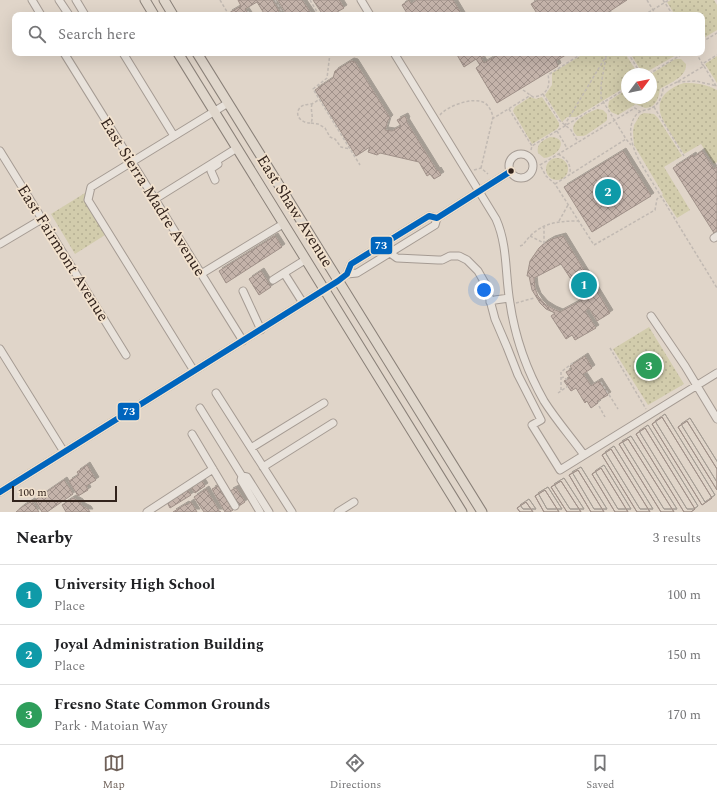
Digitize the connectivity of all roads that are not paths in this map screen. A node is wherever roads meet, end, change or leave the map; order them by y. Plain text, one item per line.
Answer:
1 (32, 0) edge
2 (59, 0) edge
3 (76, 0) edge
4 (145, 0) edge
5 (164, 0) edge
6 (361, 0) edge
7 (39, 12) edge
8 (67, 12) edge
9 (84, 12) edge
10 (152, 12) edge
11 (171, 12) edge
12 (368, 12) edge
13 (66, 56) edge
14 (125, 56) edge
15 (180, 56) edge
16 (199, 56) edge
17 (396, 56) edge
18 (228, 103) junction
19 (214, 111) junction
20 (174, 136) junction
21 (238, 150) junction
22 (0, 151) edge
23 (132, 162) junction
24 (511, 172) dead end
25 (215, 180) dead end
26 (479, 192) junction
27 (155, 199) junction
28 (437, 218) junction
29 (42, 219) junction
30 (283, 224) junction
31 (0, 244) edge
32 (390, 253) junction
33 (305, 260) junction
34 (284, 273) junction
35 (201, 274) junction
36 (347, 274) junction
37 (273, 280) dead end
38 (338, 281) junction
39 (324, 290) junction
40 (243, 291) dead end
41 (509, 298) junction
42 (490, 302) junction
43 (303, 303) junction
44 (651, 316) dead end
45 (260, 330) junction
46 (243, 341) junction
47 (0, 349) edge
48 (126, 355) dead end
49 (194, 371) junction
50 (717, 373) edge
51 (697, 386) junction
52 (216, 394) dead end
53 (324, 403) dead end
54 (200, 408) dead end
55 (717, 418) edge
56 (333, 423) dead end
57 (192, 434) dead end
58 (251, 448) junction
59 (64, 452) junction
60 (584, 455) junction
61 (263, 467) junction
62 (213, 469) junction
63 (242, 476) junction
64 (0, 492) edge
65 (354, 502) dead end
66 (235, 506) dead end
67 (147, 512) edge
68 (260, 512) edge
69 (269, 512) edge
70 (292, 512) edge
71 (338, 512) edge
72 (462, 512) edge
73 (482, 512) edge

1 - 7 street
2 - 8 street
3 - 9 street
4 - 10 main road
5 - 11 main road
6 - 12 street
13 - 23 street, East Sierra Madre Avenue
14 - 20 street
15 - 19 main road, East Shaw Avenue
16 - 18 main road, East Shaw Avenue
17 - 26 street
18 - 19 street
18 - 38 main road, East Shaw Avenue
19 - 20 street
19 - 21 main road, East Shaw Avenue
20 - 23 street
21 - 25 street
21 - 27 street
21 - 30 main road, East Shaw Avenue
22 - 29 street, East Fairmont Avenue
23 - 27 street, East Sierra Madre Avenue
23 - 49 street
24 - 26 street
26 - 28 street
26 - 41 street
27 - 35 street, East Sierra Madre Avenue
28 - 32 street
28 - 36 street
29 - 31 street
29 - 48 street, East Fairmont Avenue
30 - 33 main road, East Shaw Avenue
30 - 35 street
32 - 36 street
32 - 42 street
33 - 34 street
33 - 39 main road, East Shaw Avenue
34 - 37 street
34 - 43 street
35 - 46 street, East Sierra Madre Avenue
36 - 38 street
38 - 39 street
38 - 73 main road, East Shaw Avenue
39 - 43 street
39 - 72 main road, East Shaw Avenue
40 - 45 street
41 - 42 street
41 - 60 street
42 - 60 street
43 - 45 street
44 - 51 street
45 - 46 street
46 - 49 street
47 - 59 street
49 - 59 street
50 - 51 street
51 - 55 street
51 - 60 street
52 - 58 street
53 - 58 street
54 - 63 street
56 - 61 street
57 - 62 street
58 - 61 street
59 - 64 street
61 - 70 street
62 - 66 street
62 - 67 street
63 - 68 street
63 - 69 street
65 - 71 street

